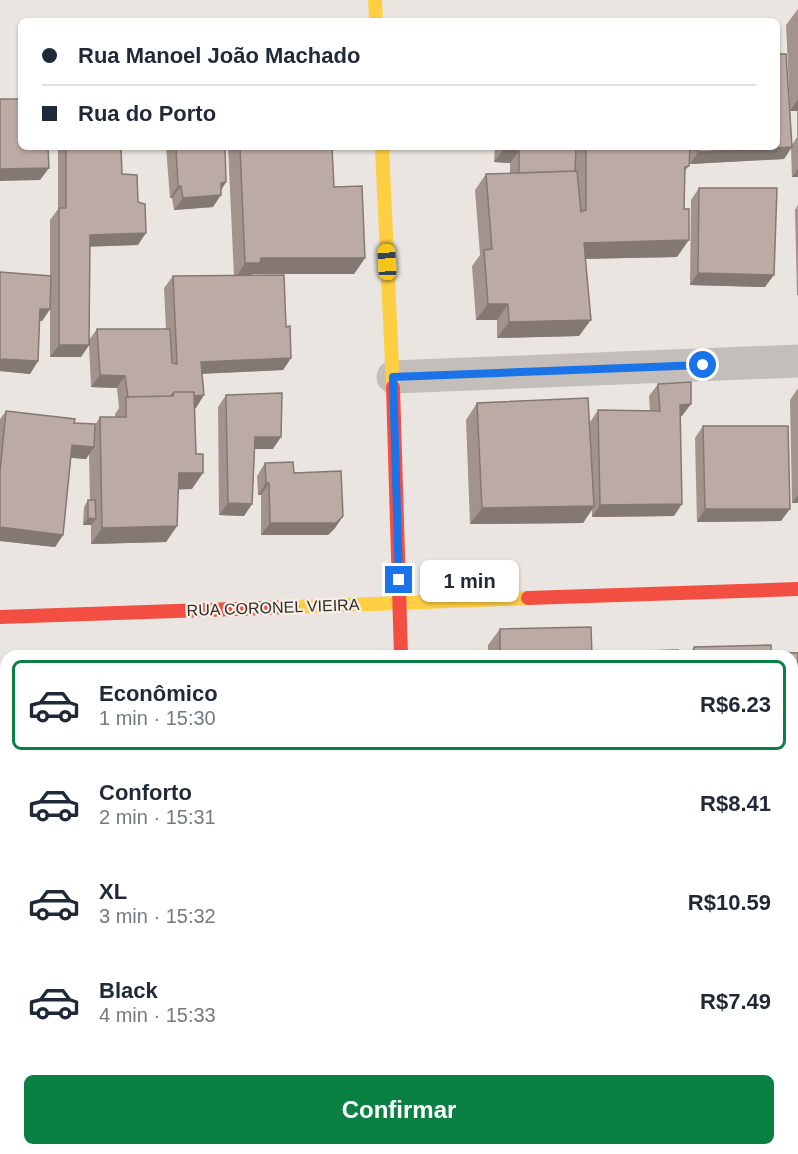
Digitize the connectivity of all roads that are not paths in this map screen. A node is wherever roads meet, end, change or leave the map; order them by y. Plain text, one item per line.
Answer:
1 (375, 0) edge
2 (376, 18) edge
3 (382, 150) edge
4 (798, 361) edge
5 (393, 377) junction
6 (798, 589) edge
7 (400, 603) junction
8 (0, 617) edge
9 (401, 650) edge

1 - 2 street
3 - 5 street
4 - 5 street
5 - 7 street
6 - 7 street, RUA CORONEL VIEIRA
7 - 8 street, RUA CORONEL VIEIRA
7 - 9 street

